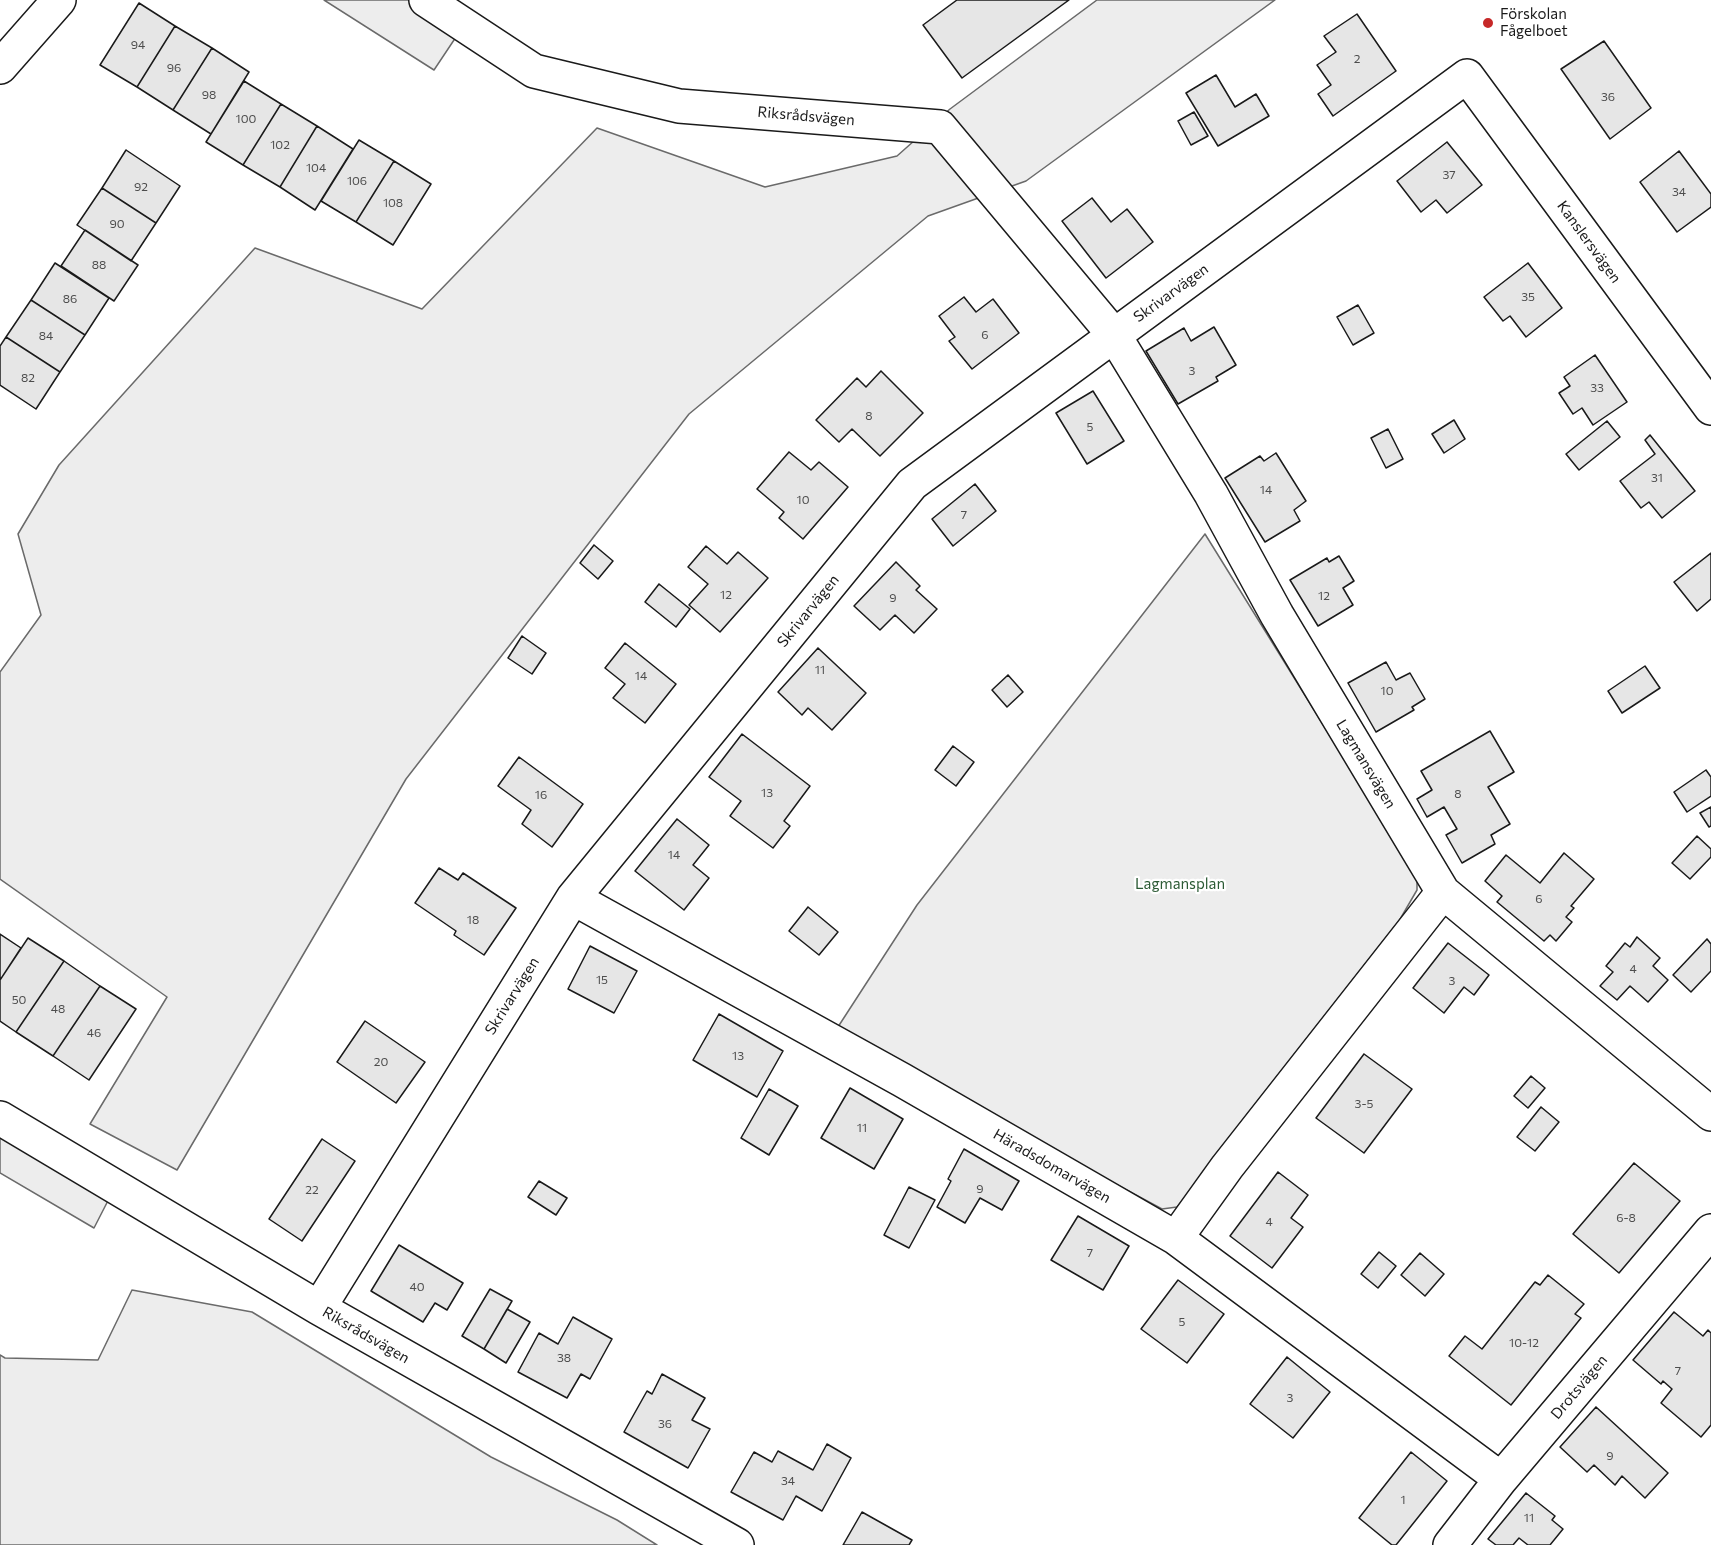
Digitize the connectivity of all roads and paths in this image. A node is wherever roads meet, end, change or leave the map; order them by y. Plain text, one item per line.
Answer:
1 (59, 0) edge
2 (426, 0) edge
3 (0, 67) edge
4 (1467, 76) joint
5 (1114, 335) junction
6 (1711, 408) edge
7 (1443, 892) junction
8 (573, 898) junction
9 (1711, 1114) edge
10 (0, 1118) edge
11 (1711, 1232) edge
12 (1176, 1238) junction
13 (319, 1308) junction
14 (1501, 1479) junction
15 (737, 1545) edge
16 (1450, 1545) edge

1 - 3 street
2 - 5 street, Riksrådsvägen
4 - 5 street, Skrivarvägen
4 - 6 street, Kanslersvägen
5 - 7 street, Lagmansvägen
5 - 8 street, Skrivarvägen
7 - 9 street, Lagmansvägen
7 - 12 street
8 - 12 street, Häradsdomarvägen
8 - 13 street, Skrivarvägen
10 - 13 street, Riksrådsvägen
11 - 14 street, Drotsvägen
12 - 14 street, Häradsdomarvägen
13 - 15 street, Riksrådsvägen
14 - 16 street, Drotsvägen

